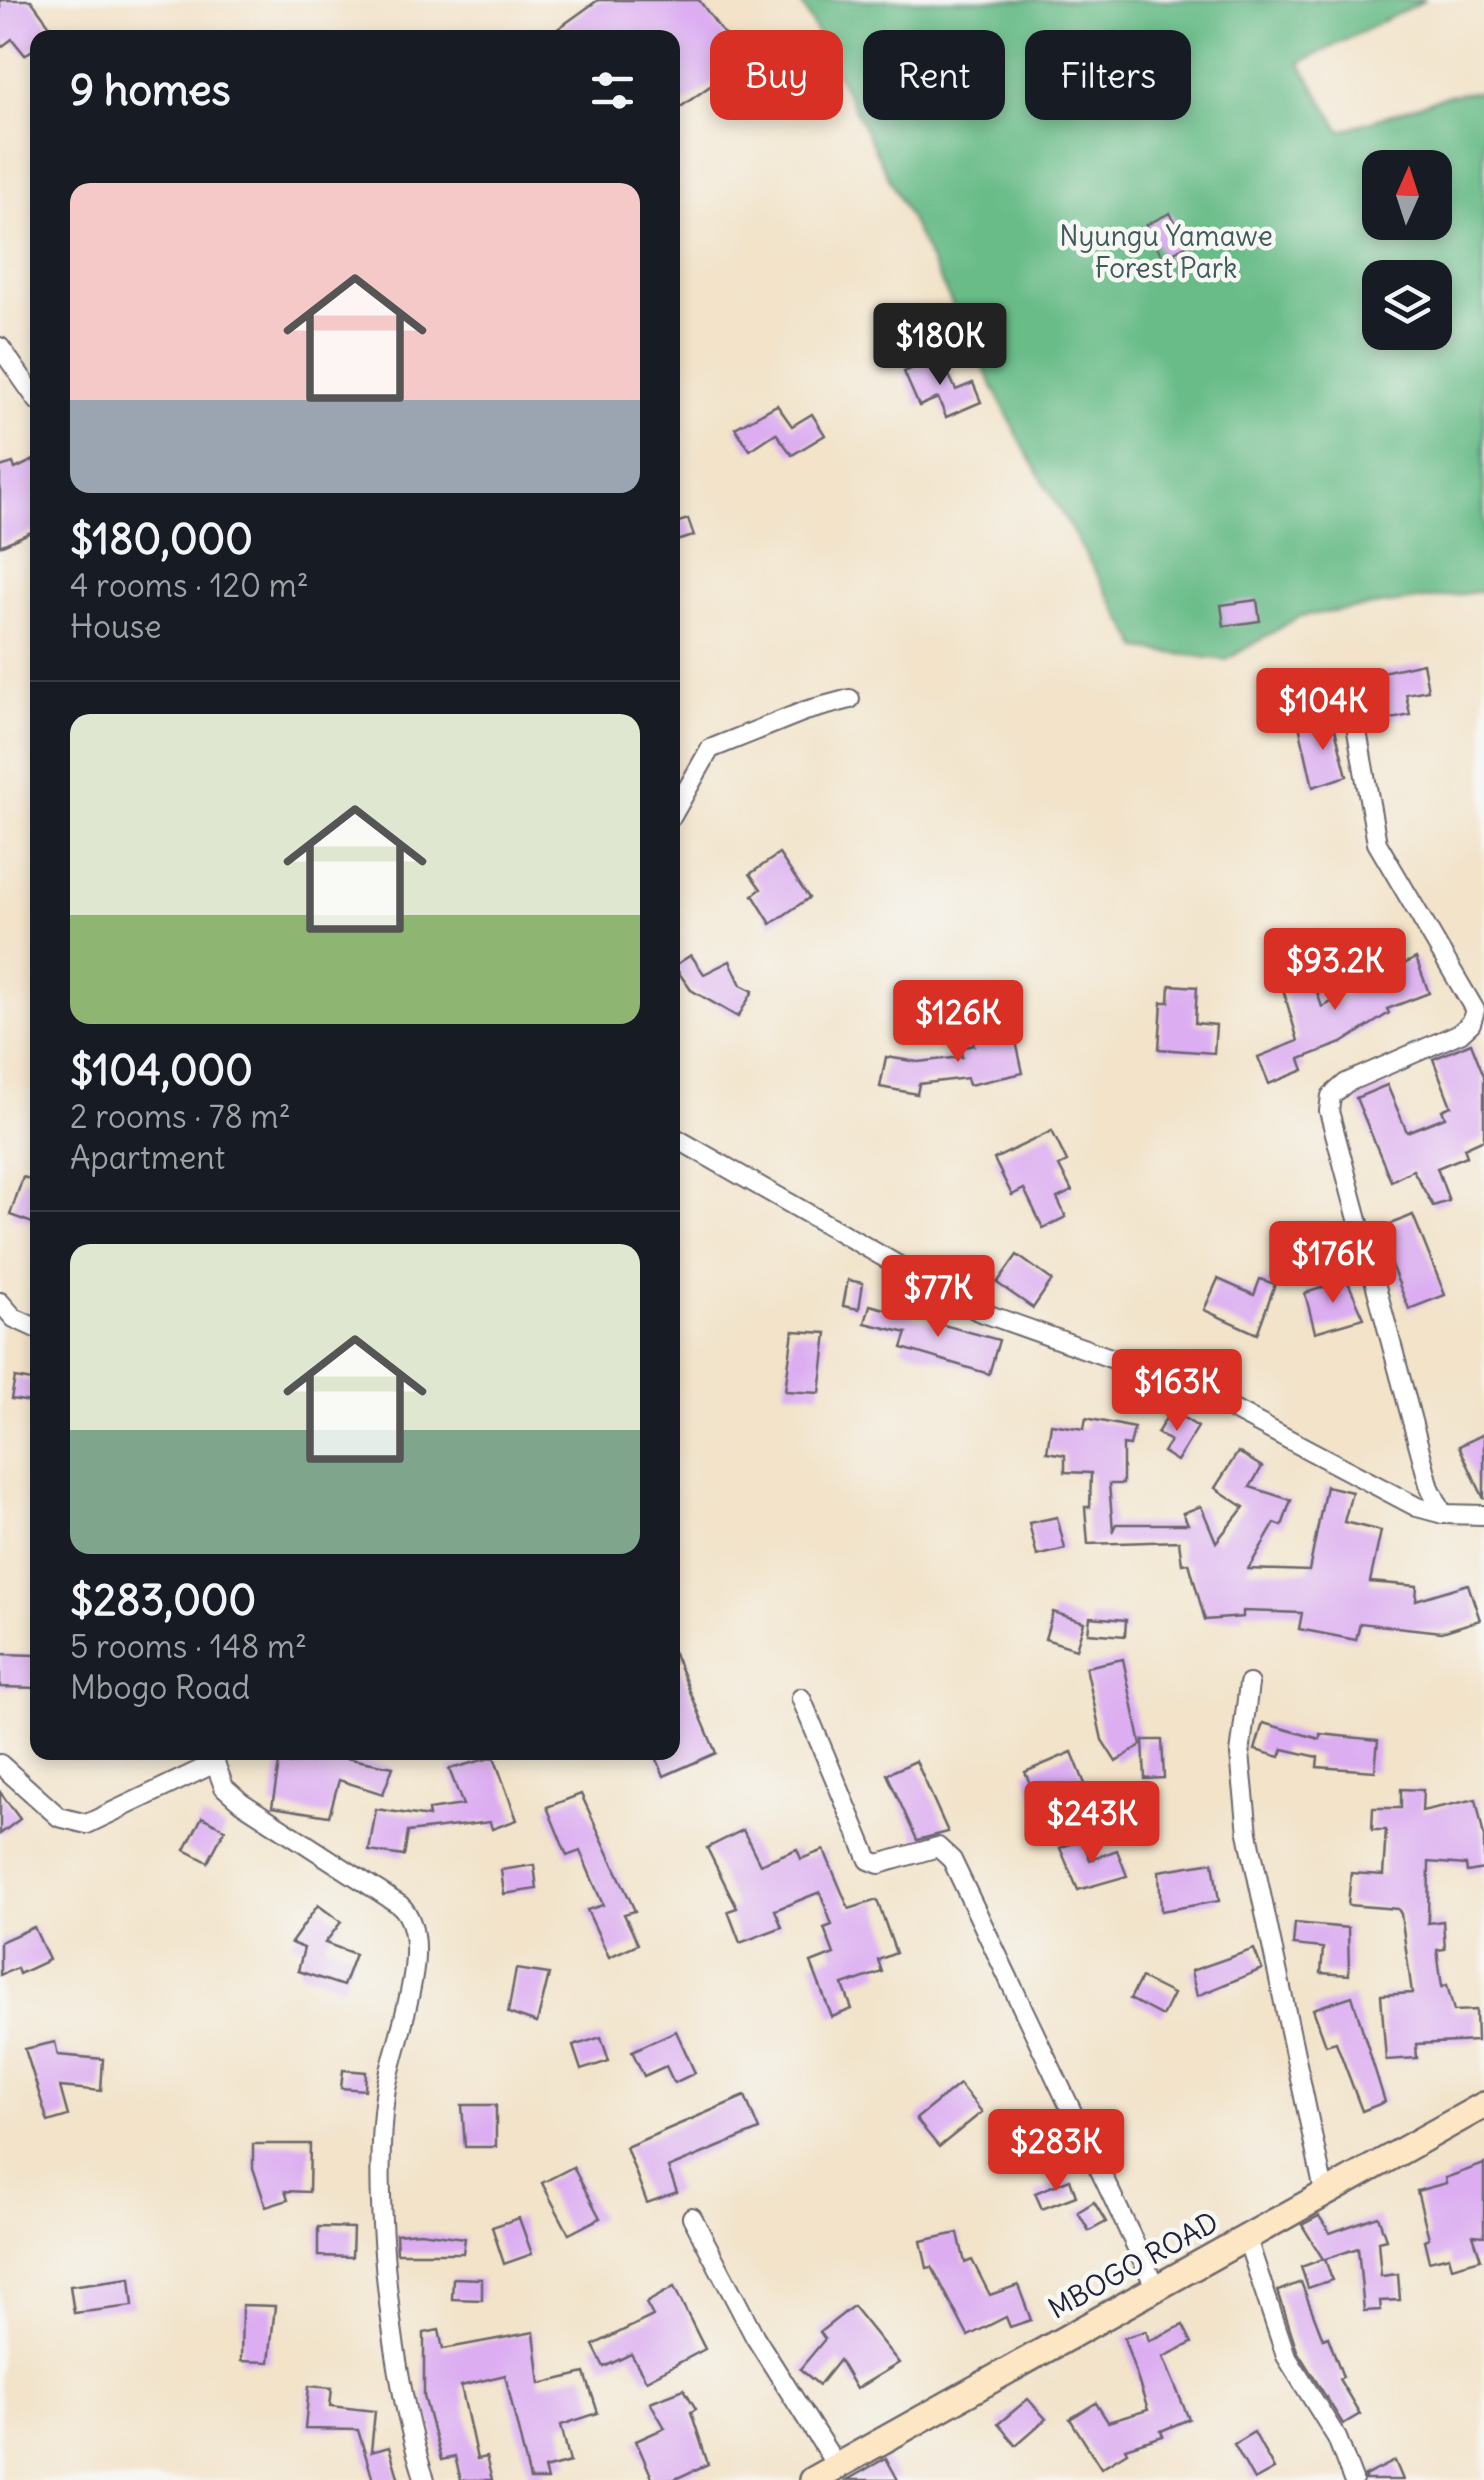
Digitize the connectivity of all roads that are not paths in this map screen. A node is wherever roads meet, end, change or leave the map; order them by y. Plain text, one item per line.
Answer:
1 (0, 347) edge
2 (30, 390) edge
3 (850, 699) dead end
4 (1352, 704) dead end
5 (680, 802) edge
6 (680, 1141) edge
7 (0, 1302) edge
8 (30, 1325) edge
9 (1443, 1514) junction
10 (1484, 1515) edge
11 (1250, 1684) dead end
12 (801, 1698) dead end
13 (208, 1760) edge
14 (213, 1760) edge
15 (0, 1764) edge
16 (1484, 2105) edge
17 (1324, 2191) junction
18 (692, 2217) dead end
19 (1246, 2236) junction
20 (1155, 2286) junction
21 (836, 2465) junction
22 (426, 2480) edge
23 (812, 2480) edge
24 (1353, 2480) edge

1 - 2 street
3 - 5 street
4 - 9 street
6 - 9 street
7 - 8 street
9 - 10 street
11 - 17 street
12 - 20 street
13 - 15 street
14 - 22 street
16 - 17 main road, MBOGO ROAD
17 - 19 main road, MBOGO ROAD
18 - 21 street
19 - 20 main road, MBOGO ROAD
19 - 24 street
20 - 21 main road, MBOGO ROAD
21 - 23 main road, MBOGO ROAD

